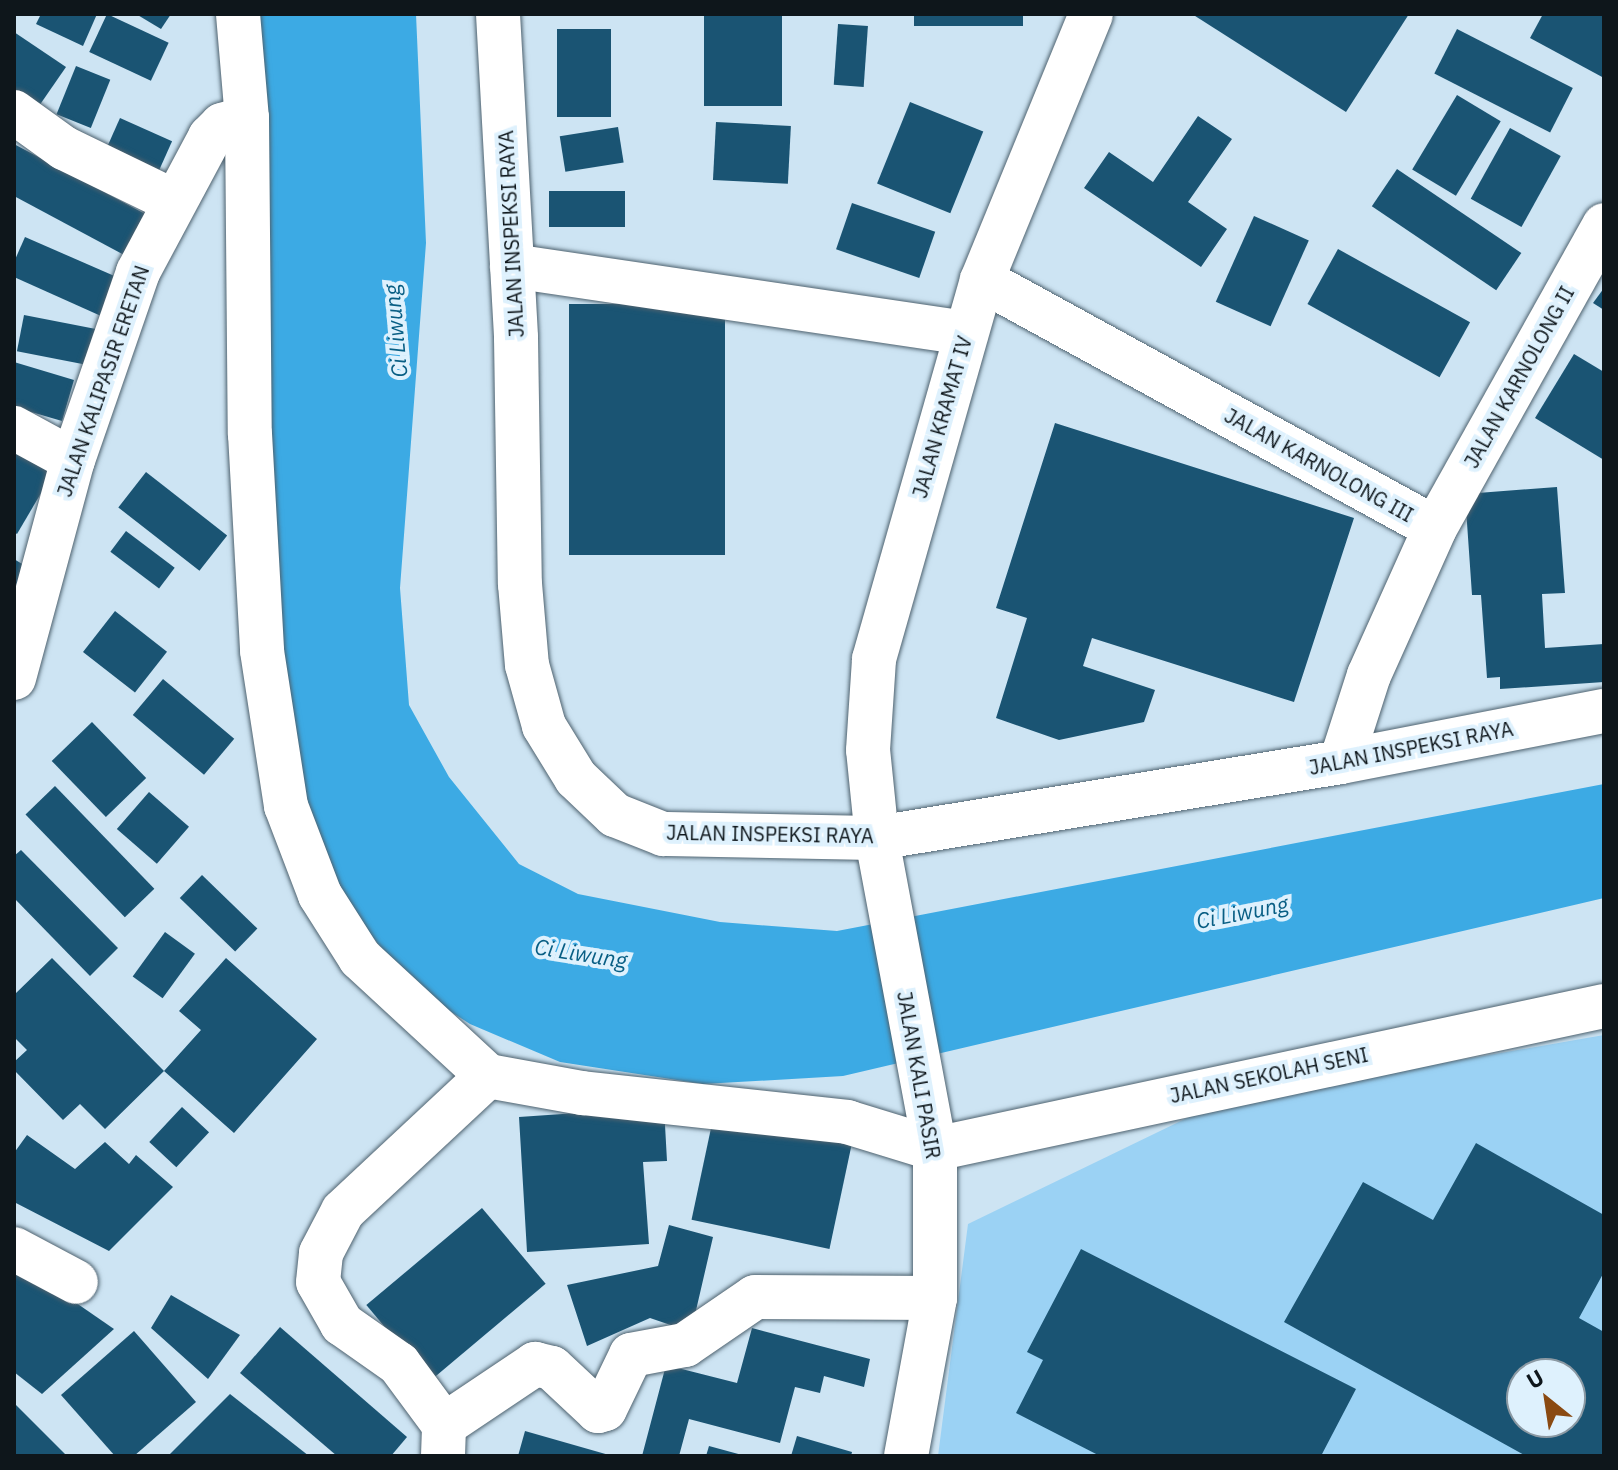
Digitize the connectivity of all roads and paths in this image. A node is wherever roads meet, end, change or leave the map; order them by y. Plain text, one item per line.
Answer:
1 (238, 14) edge
2 (498, 14) edge
3 (1091, 14) edge
4 (14, 112) edge
5 (247, 118) junction
6 (173, 201) junction
7 (1604, 225) edge
8 (512, 266) junction
9 (982, 280) junction
10 (966, 333) junction
11 (14, 428) edge
12 (73, 460) junction
13 (1435, 528) junction
14 (14, 678) edge
15 (1604, 711) edge
16 (1341, 762) junction
17 (881, 857) junction
18 (1604, 1006) edge
19 (488, 1076) junction
20 (935, 1149) junction
21 (14, 1249) edge
22 (76, 1282) dead end
23 (935, 1298) junction
24 (444, 1440) edge
25 (906, 1456) edge

1 - 5 street
2 - 8 street, JALAN INSPEKSI RAYA
3 - 9 street, JALAN KRAMAT IV
4 - 6 street
5 - 6 street, JALAN KALIPASIR ERETAN
5 - 19 street
6 - 12 street, JALAN KALIPASIR ERETAN
7 - 13 street, JALAN KARNOLONG II
8 - 10 street
8 - 17 street, JALAN INSPEKSI RAYA
9 - 10 street, JALAN KRAMAT IV
9 - 13 street, JALAN KARNOLONG III
10 - 17 street, JALAN KRAMAT IV
11 - 12 street
12 - 14 street, JALAN KALIPASIR ERETAN
13 - 16 street, JALAN KARNOLONG III
15 - 16 street, JALAN INSPEKSI RAYA
16 - 17 street, JALAN INSPEKSI RAYA
17 - 20 street, JALAN KALI PASIR
18 - 20 street, JALAN SEKOLAH SENI
19 - 20 street
19 - 24 street
20 - 23 street, JALAN KALI PASIR
21 - 22 street
23 - 24 street
23 - 25 street, JALAN KALI PASIR

